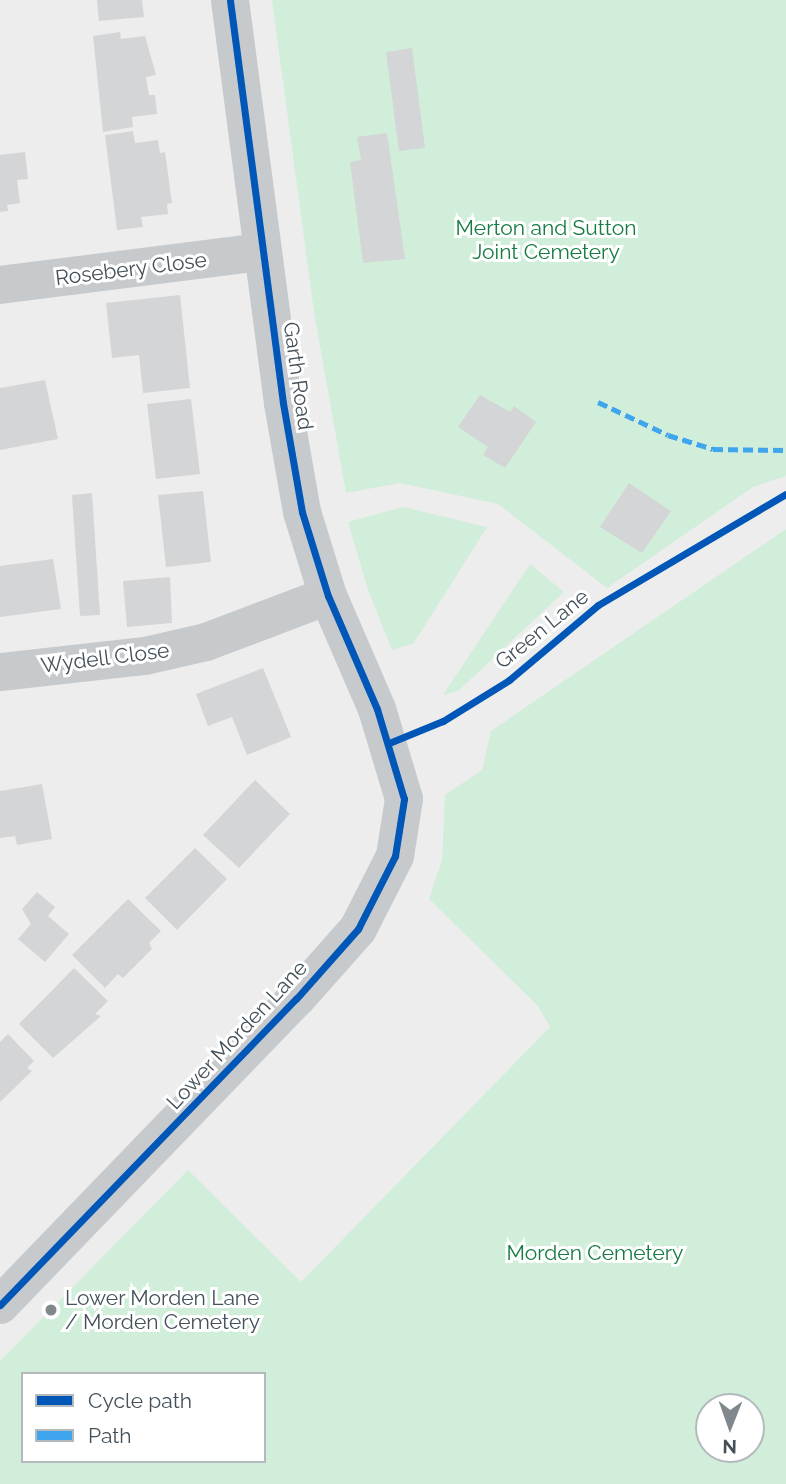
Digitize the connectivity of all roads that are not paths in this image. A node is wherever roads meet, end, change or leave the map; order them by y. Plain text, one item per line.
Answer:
1 (230, 0) edge
2 (263, 252) junction
3 (0, 285) edge
4 (328, 596) junction
5 (0, 672) edge
6 (388, 743) joint
7 (0, 1305) edge

1 - 2 street, Garth Road
2 - 3 street, Rosebery Close
2 - 4 street, Garth Road
4 - 5 street, Wydell Close
4 - 6 street, Garth Road
6 - 7 street, Lower Morden Lane

